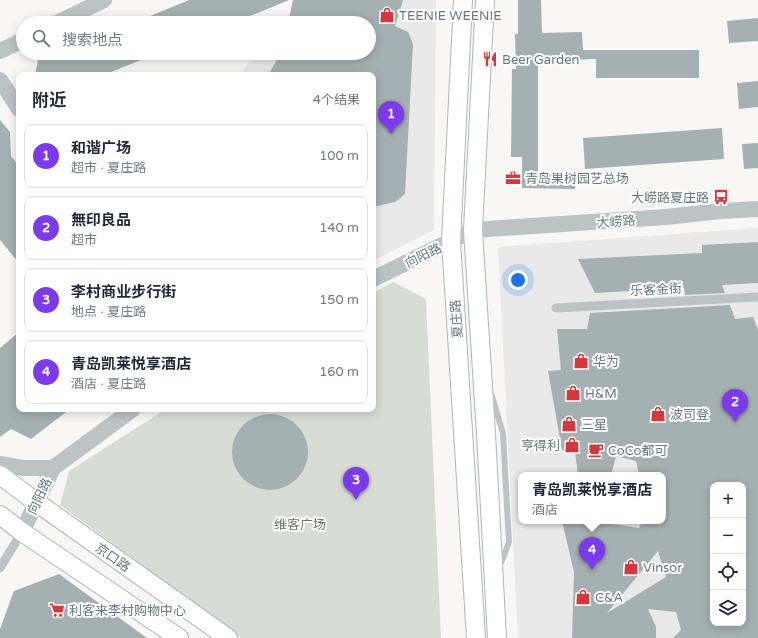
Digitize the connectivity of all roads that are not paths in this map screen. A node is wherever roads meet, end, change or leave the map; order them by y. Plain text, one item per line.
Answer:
1 (104, 0) edge
2 (463, 0) edge
3 (485, 0) edge
4 (71, 16) edge
5 (16, 43) edge
6 (0, 51) edge
7 (0, 80) edge
8 (16, 104) edge
9 (758, 209) edge
10 (473, 230) junction
11 (451, 241) junction
12 (376, 278) edge
13 (758, 297) edge
14 (556, 308) dead end
15 (129, 412) edge
16 (0, 464) edge
17 (53, 468) junction
18 (0, 475) edge
19 (36, 502) junction
20 (0, 515) edge
21 (22, 532) junction
22 (0, 568) edge
23 (179, 638) edge
24 (228, 638) edge
25 (476, 638) edge
26 (497, 638) edge

1 - 4 street
2 - 11 main road, 夏庄路
3 - 10 main road, 夏庄路
5 - 6 street
7 - 8 street
9 - 10 street, 大崂路
10 - 11 street, 向阳路
10 - 26 main road, 夏庄路
11 - 12 street, 向阳路
11 - 25 main road, 夏庄路
13 - 14 street, 乐客金街
15 - 17 street, 向阳路
16 - 17 street
17 - 19 street, 向阳路
18 - 19 main road, 京口路
19 - 21 street, 向阳路
19 - 24 main road, 京口路
20 - 21 main road
21 - 22 street, 向阳路
21 - 23 main road

